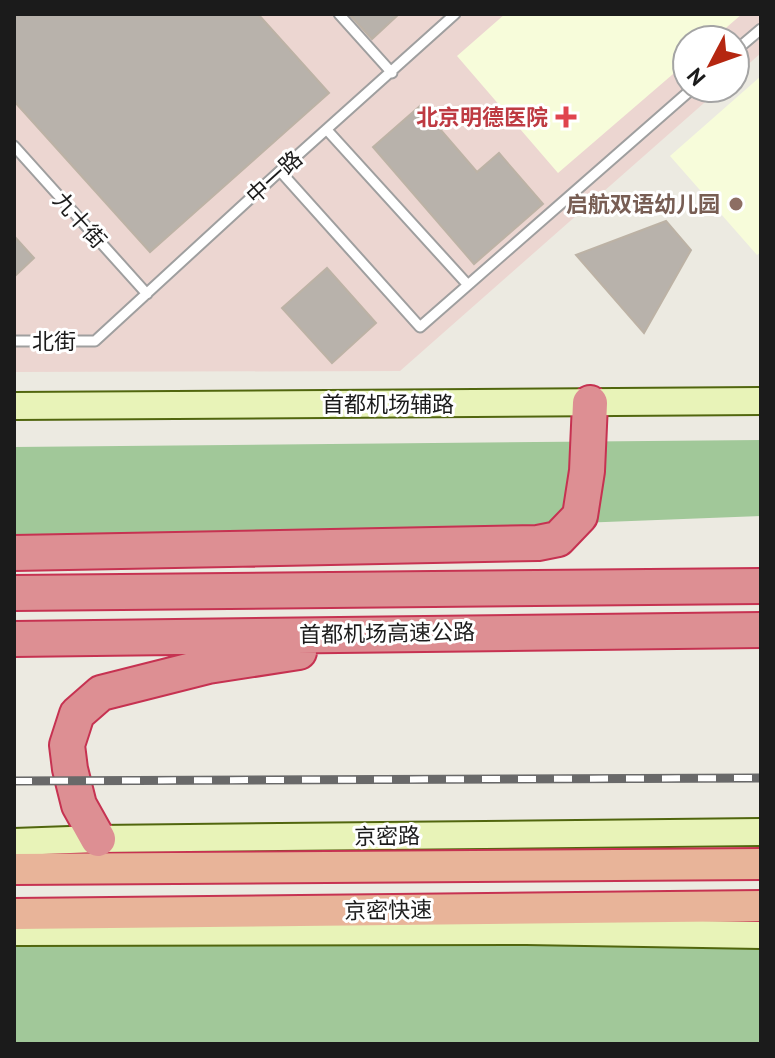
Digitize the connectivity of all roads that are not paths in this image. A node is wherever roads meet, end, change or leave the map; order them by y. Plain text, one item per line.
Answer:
1 (339, 14) edge
2 (455, 14) edge
3 (392, 73) junction
4 (675, 104) edge
5 (327, 130) junction
6 (14, 146) edge
7 (280, 171) junction
8 (468, 285) junction
9 (147, 294) junction
10 (14, 341) edge
11 (95, 341) joint
12 (761, 401) edge
13 (590, 403) junction
14 (14, 406) edge
15 (14, 553) edge
16 (761, 586) edge
17 (14, 593) edge
18 (761, 630) edge
19 (438, 632) junction
20 (14, 639) edge
21 (761, 832) edge
22 (98, 839) junction
23 (14, 842) edge
24 (761, 864) edge
25 (14, 869) edge
26 (761, 906) edge
27 (14, 914) edge
28 (14, 932) edge
29 (761, 935) edge

1 - 3 lane
2 - 3 lane, 中一路
3 - 5 lane, 中一路
4 - 8 lane
5 - 7 lane, 中一路
5 - 8 lane
6 - 9 lane, 九十街
7 - 8 lane
7 - 9 lane, 中一路
9 - 11 lane, 中一路
10 - 11 lane, 北街
12 - 13 main road, 首都机场辅路
13 - 14 main road, 首都机场辅路
13 - 15 highway
16 - 17 highway, 首都机场高速公路
18 - 19 highway, 首都机场高速公路
19 - 20 highway, 首都机场高速公路
19 - 22 highway
21 - 22 main road, 京密路
22 - 23 main road, 京密路
24 - 25 highway, 京密快速
26 - 27 highway, 京密快速
28 - 29 main road

